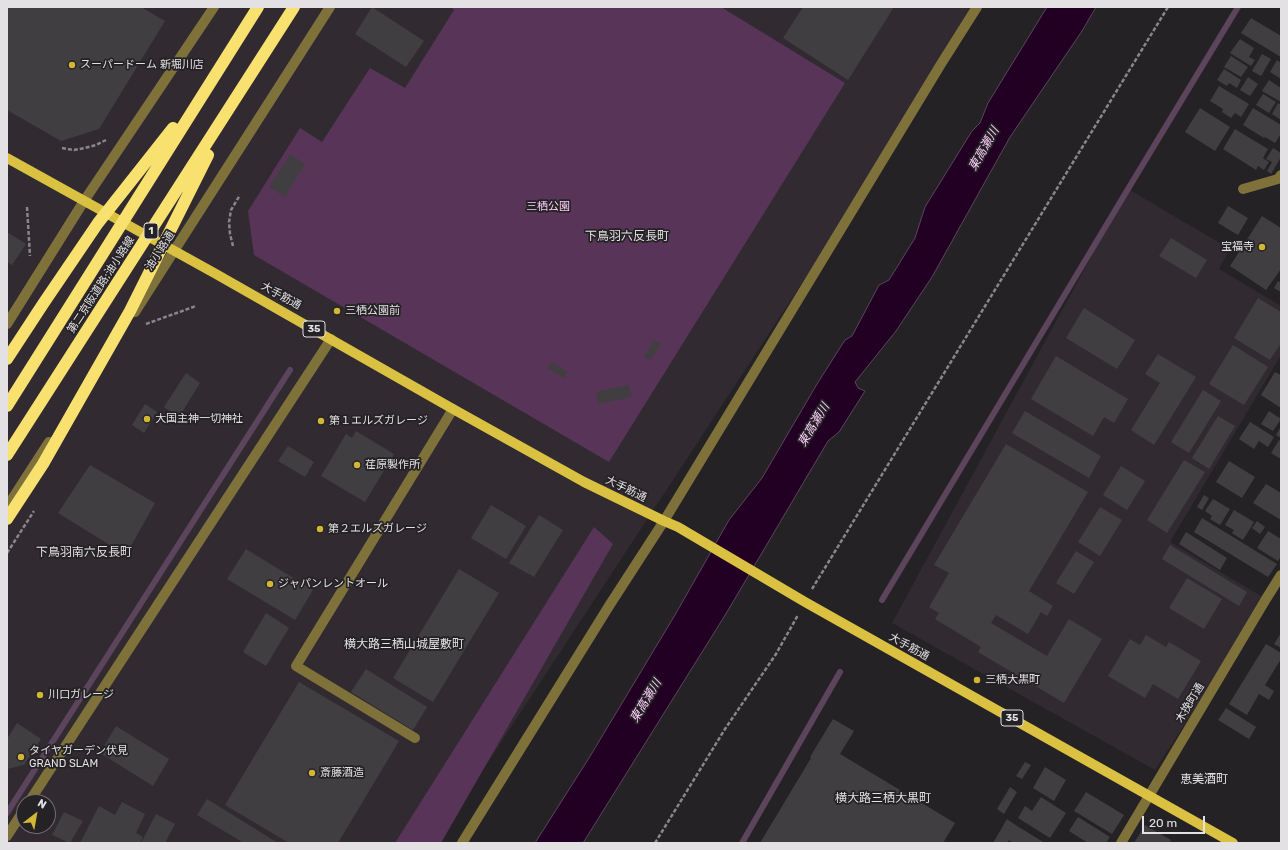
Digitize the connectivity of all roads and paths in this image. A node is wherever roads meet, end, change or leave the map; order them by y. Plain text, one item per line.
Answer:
1 (214, 7) edge
2 (258, 7) edge
3 (294, 7) edge
4 (330, 7) edge
5 (977, 7) edge
6 (1168, 7) edge
7 (211, 80) junction
8 (238, 97) junction
9 (110, 136) dead end
10 (62, 148) dead end
11 (7, 158) edge
12 (1281, 175) edge
13 (1243, 189) dead end
14 (240, 194) dead end
15 (84, 201) junction
16 (27, 207) dead end
17 (233, 246) dead end
18 (175, 251) junction
19 (31, 262) dead end
20 (196, 306) dead end
21 (7, 324) edge
22 (140, 327) dead end
23 (331, 339) junction
24 (7, 359) edge
25 (7, 406) edge
26 (453, 409) junction
27 (7, 455) edge
28 (7, 507) edge
29 (36, 508) dead end
30 (7, 519) edge
31 (664, 521) junction
32 (7, 554) edge
33 (1281, 576) edge
34 (805, 602) junction
35 (415, 738) dead end
36 (34, 794) edge
37 (1150, 795) junction
38 (16, 822) edge
39 (7, 836) edge
40 (462, 843) edge
41 (655, 843) edge
42 (1121, 843) edge
43 (1233, 843) edge

1 - 15 street
2 - 7 highway, 第二京阪道路;油小路線, bridge
3 - 8 highway, 第二京阪道路;油小路線 / 1, bridge
4 - 18 street, 油小路通
5 - 31 street
6 - 34 path
7 - 24 highway, bridge
7 - 25 highway, 第二京阪道路;油小路線, bridge
8 - 27 highway, 第二京阪道路;油小路線 / 1, bridge
8 - 30 highway, bridge
9 - 10 path
11 - 15 main road, 大手筋通 / 35
12 - 13 street
14 - 17 path
15 - 18 main road, 大手筋通 / 35
15 - 21 street
16 - 19 path
18 - 23 main road, 大手筋通 / 35
18 - 28 street, 油小路通
20 - 22 path
23 - 26 main road, 大手筋通 / 35
23 - 36 street
26 - 31 main road, 大手筋通 / 35
26 - 35 street
29 - 32 path
31 - 34 main road, 大手筋通 / 35
31 - 40 street
33 - 37 street, 木挽町通
34 - 37 main road, 大手筋通 / 35
34 - 41 path
37 - 42 street, 木挽町通
37 - 43 main road, 大手筋通 / 35
38 - 39 street

